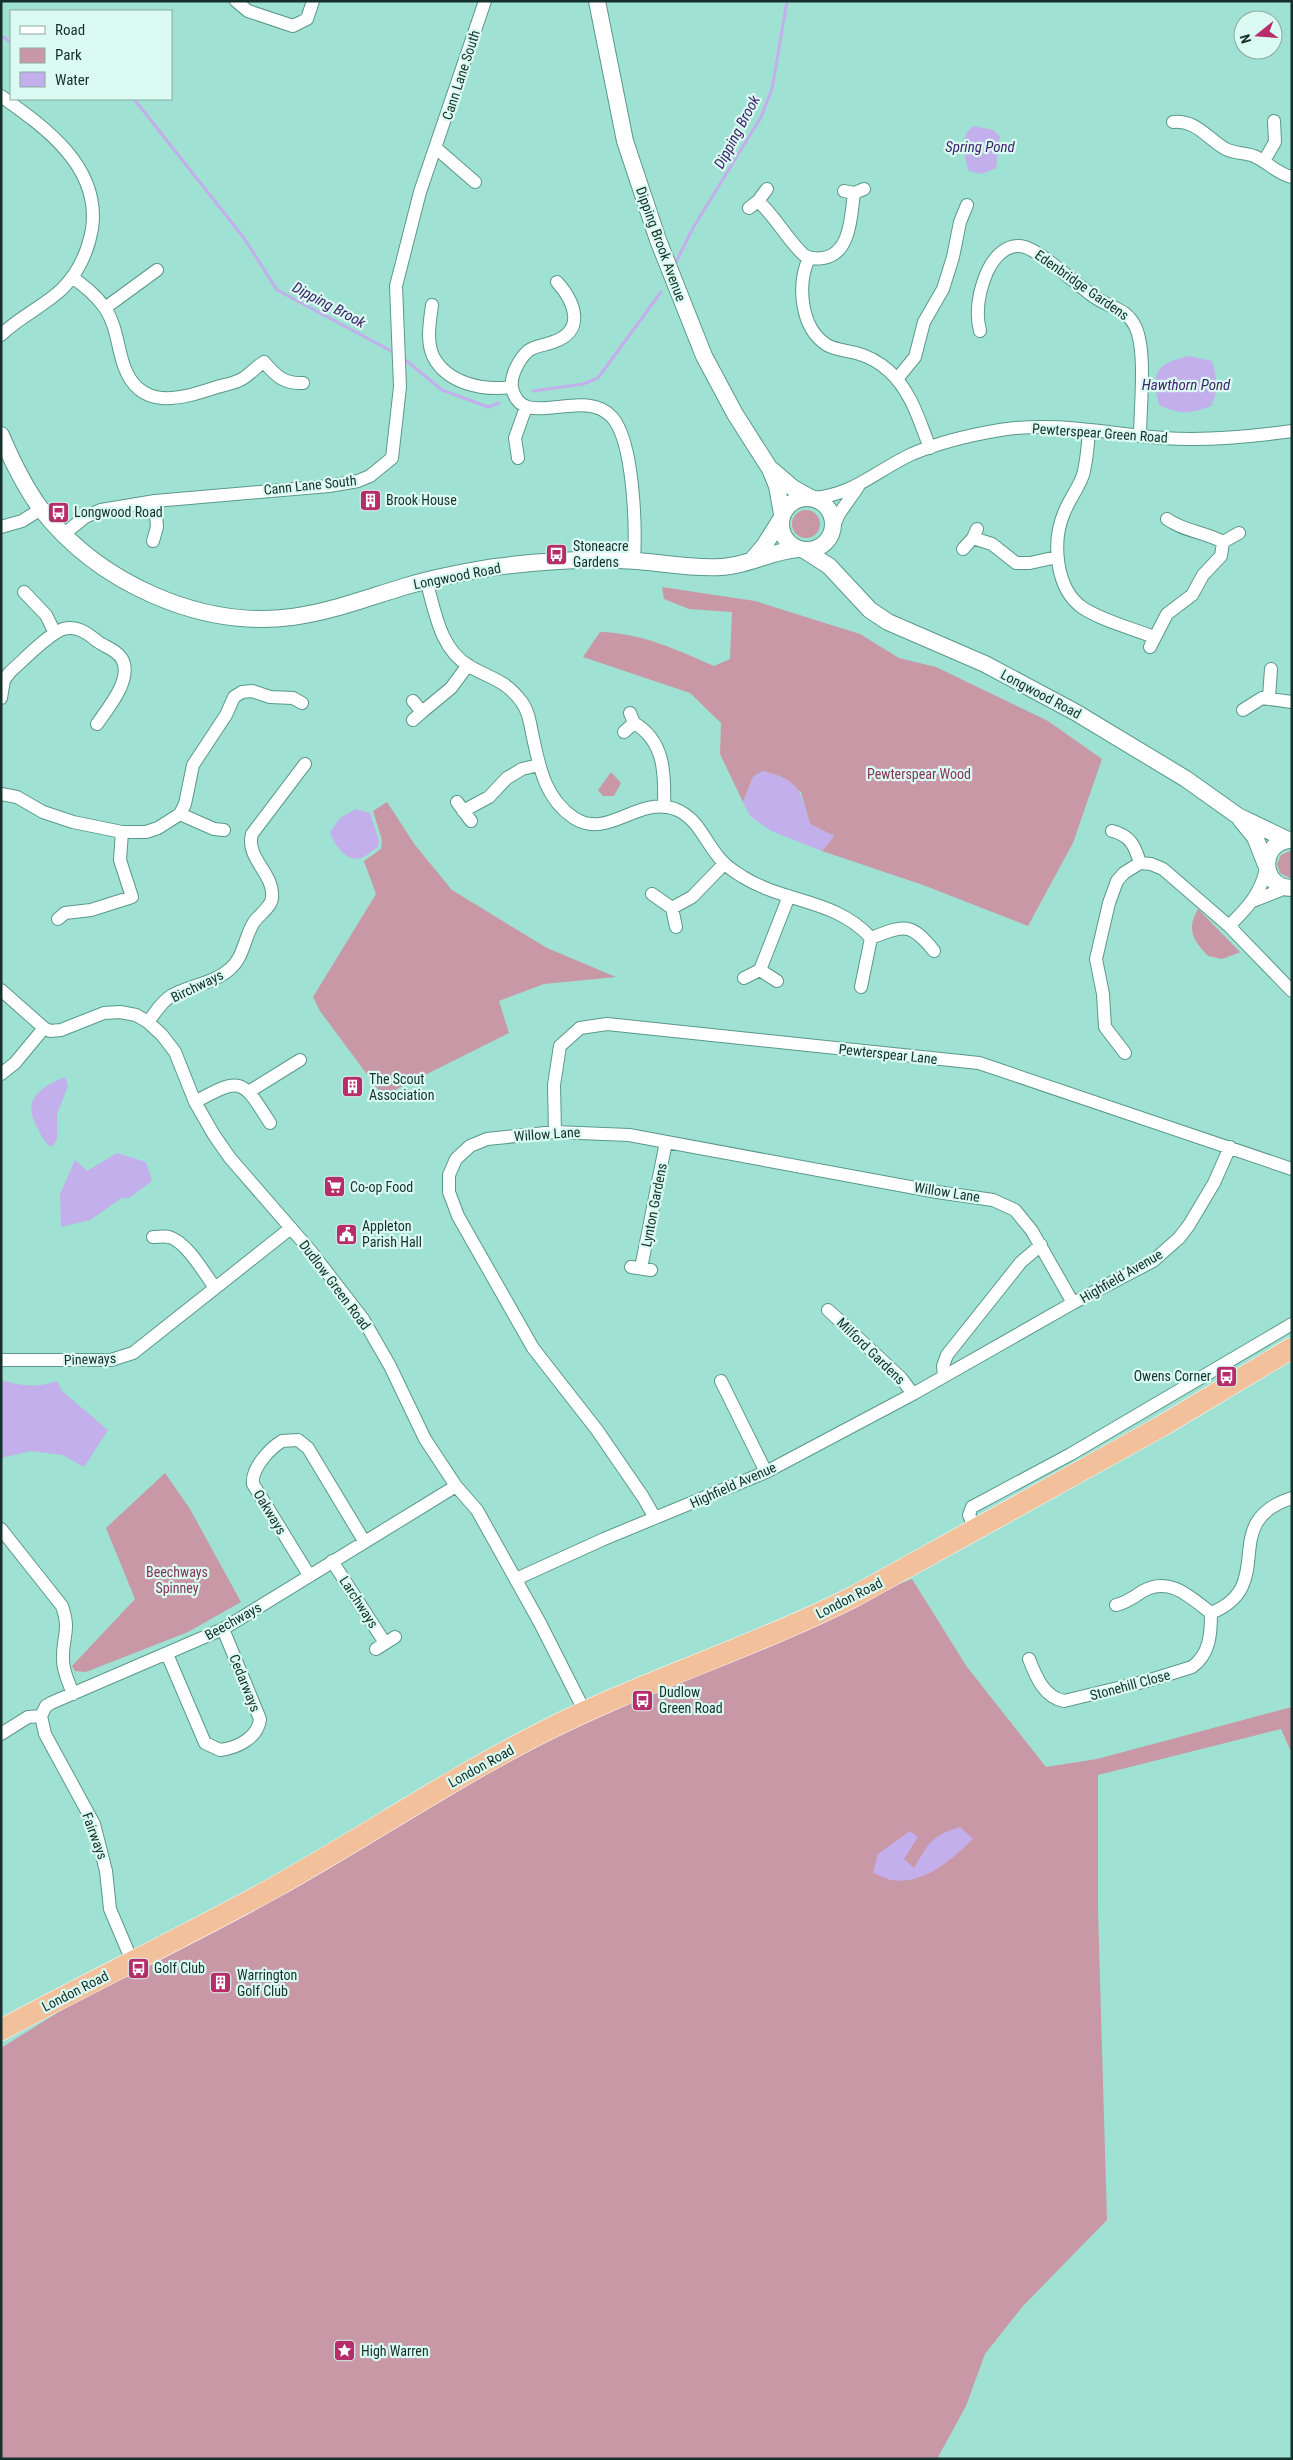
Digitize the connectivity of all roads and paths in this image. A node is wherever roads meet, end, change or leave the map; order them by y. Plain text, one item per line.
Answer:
1 (236, 1) edge
2 (313, 1) edge
3 (485, 1) edge
4 (597, 1) edge
5 (1, 96) edge
6 (1274, 121) dead end
7 (1170, 123) dead end
8 (437, 149) junction
9 (1264, 161) junction
10 (1292, 177) edge
11 (475, 182) dead end
12 (767, 189) dead end
13 (854, 191) dead end
14 (967, 205) dead end
15 (809, 258) junction
16 (160, 268) dead end
17 (72, 277) junction
18 (558, 282) dead end
19 (432, 305) dead end
20 (105, 308) junction
21 (3, 331) edge
22 (981, 332) dead end
23 (896, 379) junction
24 (304, 383) dead end
25 (512, 387) junction
26 (526, 407) junction
27 (1089, 430) junction
28 (1292, 432) edge
29 (1, 435) edge
30 (1140, 436) junction
31 (930, 448) junction
32 (518, 458) dead end
33 (770, 469) junction
34 (860, 486) junction
35 (812, 498) junction
36 (156, 501) junction
37 (41, 509) junction
38 (782, 516) junction
39 (1166, 517) dead end
40 (1, 527) edge
41 (831, 532) junction
42 (1239, 533) dead end
43 (64, 534) junction
44 (153, 541) dead end
45 (1223, 542) junction
46 (801, 549) junction
47 (963, 549) dead end
48 (1058, 557) junction
49 (753, 559) junction
50 (634, 561) junction
51 (842, 579) junction
52 (426, 580) junction
53 (24, 592) dead end
54 (55, 633) junction
55 (468, 666) junction
56 (1271, 669) dead end
57 (3, 680) edge
58 (1269, 697) junction
59 (1, 698) edge
60 (413, 701) dead end
61 (302, 702) dead end
62 (1292, 702) edge
63 (1243, 710) dead end
64 (97, 724) dead end
65 (624, 732) dead end
66 (305, 764) dead end
67 (539, 765) junction
68 (1, 794) edge
69 (664, 807) junction
70 (464, 812) dead end
71 (180, 814) junction
72 (1238, 816) junction
73 (224, 830) dead end
74 (1112, 831) dead end
75 (122, 832) junction
76 (1290, 840) edge
77 (1140, 863) junction
78 (724, 864) junction
79 (1266, 867) junction
80 (1289, 888) edge
81 (652, 894) dead end
82 (789, 896) junction
83 (1254, 901) junction
84 (672, 908) junction
85 (58, 919) dead end
86 (1229, 926) junction
87 (676, 927) dead end
88 (871, 938) junction
89 (934, 951) dead end
90 (760, 970) junction
91 (744, 978) dead end
92 (777, 980) dead end
93 (861, 987) dead end
94 (1, 990) edge
95 (1292, 991) edge
96 (148, 1022) junction
97 (44, 1028) junction
98 (1117, 1050) dead end
99 (300, 1060) dead end
100 (1, 1074) edge
101 (250, 1091) junction
102 (195, 1102) junction
103 (270, 1123) dead end
104 (555, 1132) junction
105 (666, 1142) junction
106 (1230, 1147) junction
107 (1292, 1170) edge
108 (291, 1228) junction
109 (153, 1237) dead end
110 (1041, 1245) junction
111 (641, 1268) dead end
112 (215, 1288) junction
113 (1073, 1303) junction
114 (829, 1310) dead end
115 (1292, 1324) edge
116 (1292, 1348) edge
117 (1, 1360) edge
118 (944, 1376) junction
119 (721, 1382) dead end
120 (913, 1394) junction
121 (766, 1472) junction
122 (456, 1486) junction
123 (1292, 1498) edge
124 (655, 1518) junction
125 (1, 1529) edge
126 (974, 1529) junction
127 (364, 1541) junction
128 (332, 1561) junction
129 (309, 1575) junction
130 (516, 1579) junction
131 (1113, 1604) dead end
132 (1211, 1613) junction
133 (223, 1629) junction
134 (385, 1643) dead end
135 (168, 1654) junction
136 (1029, 1657) dead end
137 (73, 1694) junction
138 (584, 1712) junction
139 (41, 1716) junction
140 (1, 1734) edge
141 (132, 1961) junction
142 (1, 2030) edge

1 - 2 street
3 - 8 street, Cann Lane South
4 - 33 street, Dipping Brook Avenue
5 - 17 street
6 - 9 street
7 - 9 street
8 - 11 street
8 - 36 street, Cann Lane South
9 - 10 street
12 - 15 street
13 - 15 street
14 - 23 street
15 - 23 street
16 - 20 street
17 - 20 street
17 - 21 street
18 - 25 street
19 - 25 street
20 - 24 street
22 - 30 street, Edenbridge Gardens
23 - 31 street
25 - 26 street
26 - 32 street
26 - 50 street
27 - 30 street, Pewterspear Green Road
27 - 31 street, Pewterspear Green Road
27 - 48 street
28 - 30 street, Pewterspear Green Road
29 - 37 street, Longwood Road
31 - 34 street, Pewterspear Green Road
33 - 35 street, Dipping Brook Avenue
33 - 38 street, Dipping Brook Avenue
34 - 35 street, Pewterspear Green Road
34 - 41 street, Pewterspear Green Road
35 - 38 street
35 - 41 street
36 - 43 street, Cann Lane South
36 - 44 street
37 - 40 street
37 - 43 street, Longwood Road
38 - 46 street
38 - 49 street
39 - 45 street
41 - 46 street
41 - 51 street, Longwood Road
42 - 45 street
43 - 52 street, Longwood Road
45 - 48 street
46 - 49 street, Longwood Road
46 - 51 street, Longwood Road
47 - 48 street
49 - 50 street, Longwood Road
50 - 52 street, Longwood Road
51 - 72 street, Longwood Road
52 - 55 street
53 - 54 street
54 - 57 street
54 - 64 street
55 - 60 street
55 - 67 street
56 - 58 street
57 - 59 street
58 - 62 street
58 - 63 street
61 - 71 street
65 - 69 street
66 - 96 street, Birchways
67 - 69 street
67 - 70 street
68 - 75 street
69 - 78 street
71 - 73 street
71 - 75 street
72 - 76 street, Longwood Road
72 - 79 street, Longwood Road
74 - 77 street
75 - 85 street
76 - 79 street
77 - 86 street
77 - 98 street
78 - 82 street
78 - 84 street
79 - 80 street
79 - 83 street
80 - 83 street
81 - 84 street
82 - 88 street
82 - 90 street
83 - 86 street
84 - 87 street
86 - 95 street
88 - 89 street
88 - 93 street
90 - 91 street
90 - 92 street
94 - 97 street
96 - 97 street, Dudlow Green Road
96 - 102 street, Dudlow Green Road
97 - 100 street
99 - 101 street
101 - 102 street
101 - 103 street
102 - 108 street, Dudlow Green Road
104 - 105 street, Willow Lane
104 - 106 street, Pewterspear Lane
104 - 124 street, Willow Lane
105 - 110 street, Willow Lane
105 - 111 street, Lynton Gardens
106 - 107 street, Pewterspear Lane
106 - 113 street, Highfield Avenue
108 - 112 street, Pineways
108 - 122 street, Dudlow Green Road
109 - 112 street
110 - 113 street, Highfield Avenue
110 - 118 street
112 - 117 street, Pineways
113 - 118 street, Highfield Avenue
114 - 120 street, Milford Gardens
115 - 126 street
116 - 126 highway, London Road
118 - 120 street, Highfield Avenue
119 - 121 street
120 - 121 street, Highfield Avenue
121 - 124 street, Highfield Avenue
122 - 127 street, Beechways
122 - 130 street, Dudlow Green Road
123 - 132 street
124 - 130 street, Highfield Avenue
125 - 137 street
126 - 138 highway, London Road
127 - 128 street, Beechways
127 - 129 street, Oakways
128 - 129 street, Beechways
128 - 134 street, Larchways
129 - 133 street, Beechways
130 - 138 street, Dudlow Green Road
131 - 132 street
132 - 136 street, Stonehill Close
133 - 135 street, Beechways
133 - 135 street, Cedarways
135 - 137 street, Beechways
137 - 139 street, Beechways
138 - 141 highway, London Road
139 - 140 street, Beechways
139 - 141 street, Fairways
141 - 142 highway, London Road

